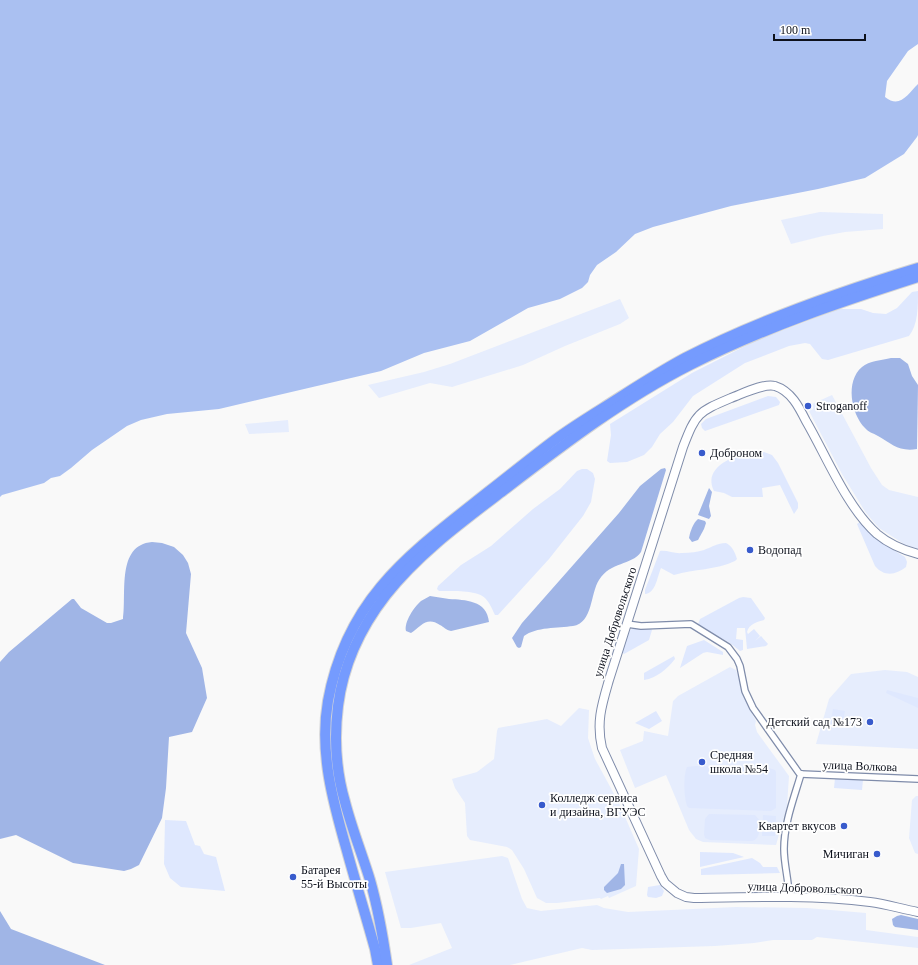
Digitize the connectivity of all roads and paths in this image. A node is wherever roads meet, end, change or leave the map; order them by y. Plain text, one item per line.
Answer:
1 (918, 268) edge
2 (918, 277) edge
3 (918, 280) edge
4 (905, 281) junction
5 (918, 554) edge
6 (628, 624) junction
7 (801, 774) junction
8 (918, 779) edge
9 (789, 897) junction
10 (918, 912) edge
11 (378, 965) edge
12 (387, 965) edge

1 - 11 highway
2 - 4 highway
3 - 4 highway
4 - 12 highway
5 - 6 main road, улица Добровольского
6 - 7 street
6 - 9 main road, улица Добровольского
7 - 8 street, улица Волкова
7 - 9 street
9 - 10 main road, улица Добровольского

